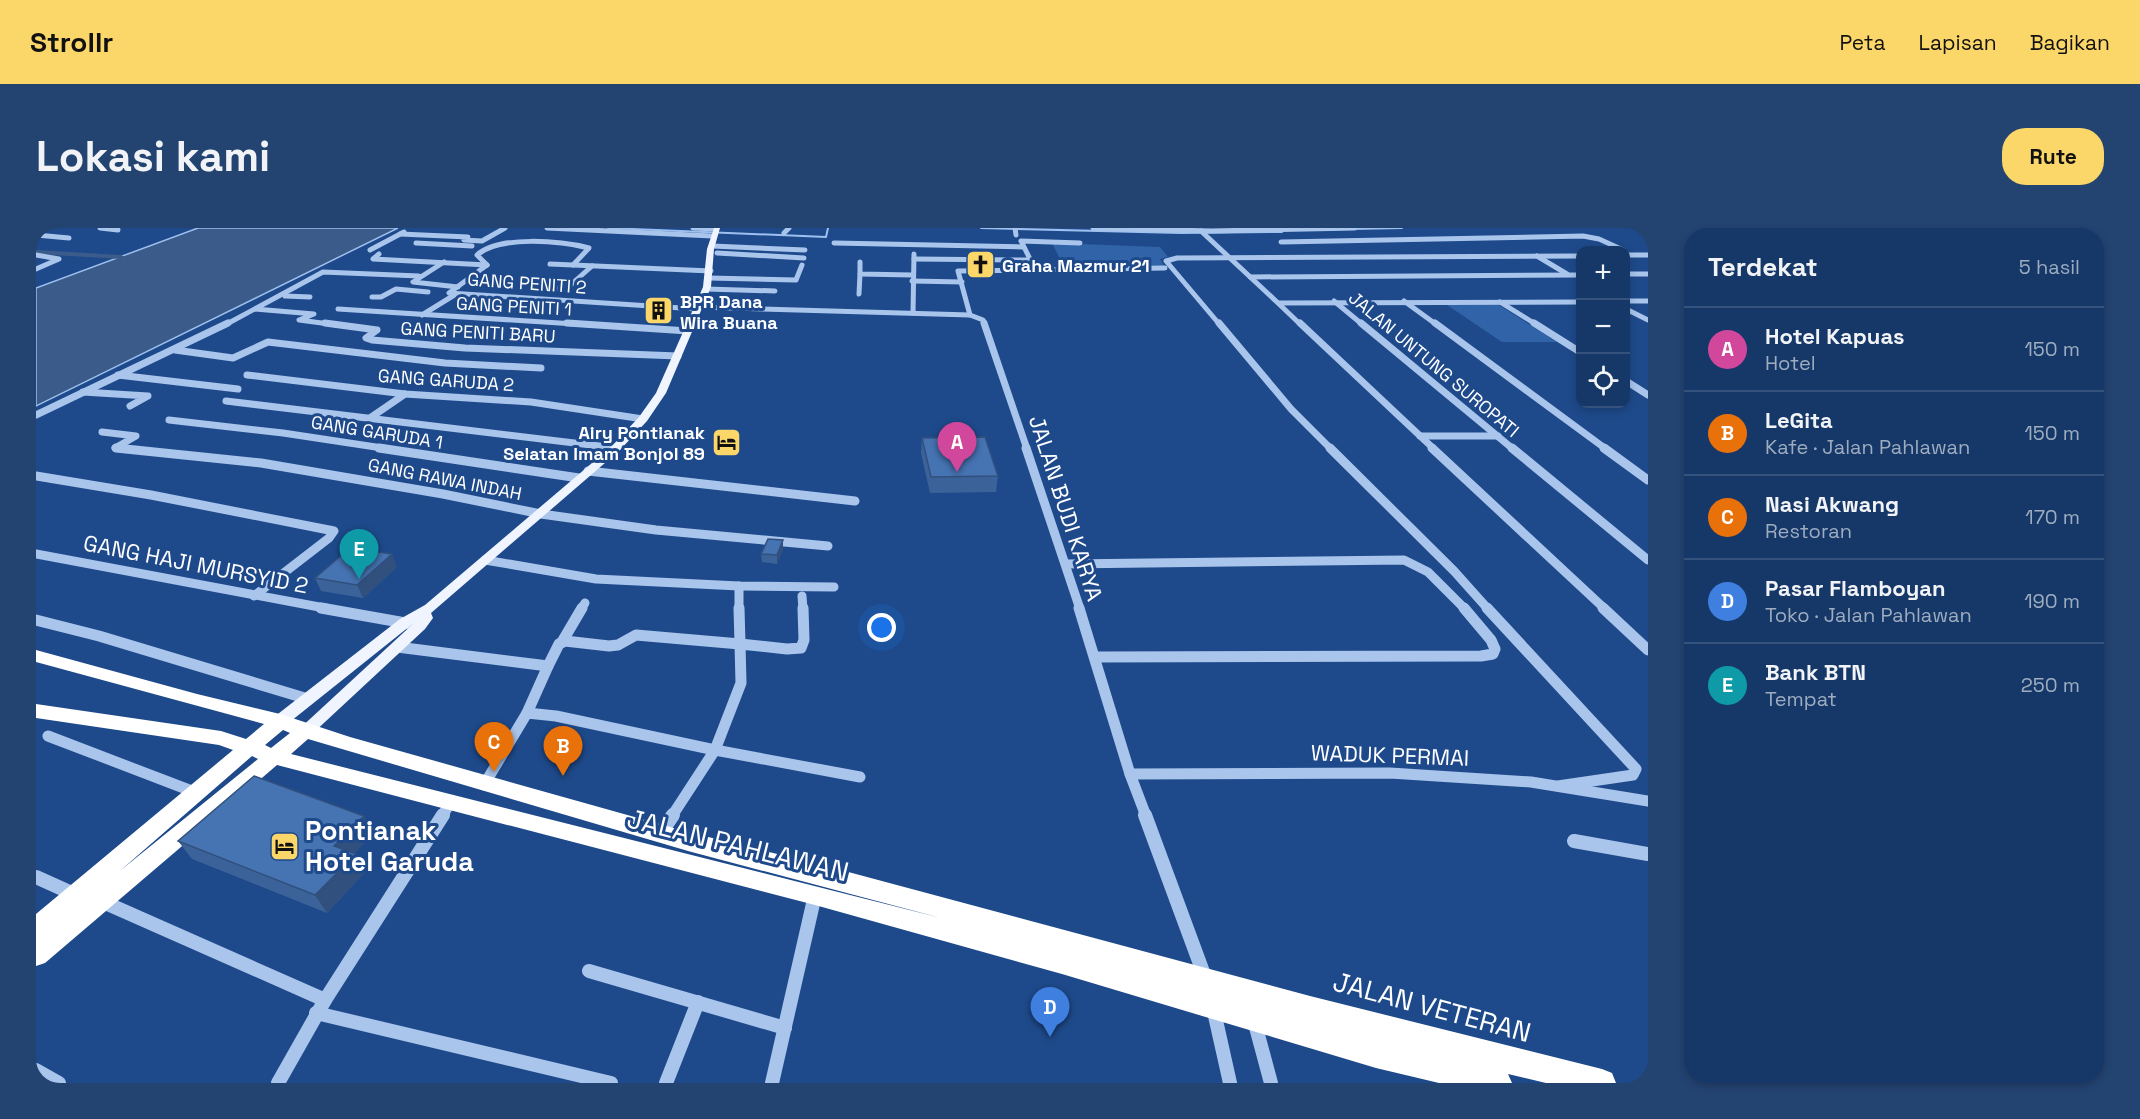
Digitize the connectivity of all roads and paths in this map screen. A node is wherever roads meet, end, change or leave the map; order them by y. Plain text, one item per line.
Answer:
1 (100, 228) edge
2 (412, 228) edge
3 (505, 228) edge
4 (547, 228) edge
5 (693, 228) edge
6 (789, 228) edge
7 (1093, 228) edge
8 (1353, 228) edge
9 (1575, 228) edge
10 (566, 229) edge
11 (1169, 229) edge
12 (1246, 229) edge
13 (1319, 229) edge
14 (118, 230) dead end
15 (784, 233) dead end
16 (1203, 233) junction
17 (400, 234) junction
18 (36, 235) edge
19 (714, 237) edge
20 (69, 238) dead end
21 (1596, 238) junction
22 (416, 243) dead end
23 (834, 243) dead end
24 (1080, 243) dead end
25 (914, 245) junction
26 (1613, 246) edge
27 (488, 247) junction
28 (1024, 247) junction
29 (370, 250) dead end
30 (805, 250) dead end
31 (379, 254) dead end
32 (1630, 254) edge
33 (36, 255) edge
34 (1648, 255) edge
35 (477, 256) junction
36 (1536, 256) junction
37 (1576, 256) edge
38 (1231, 258) junction
39 (1298, 258) junction
40 (914, 259) junction
41 (444, 262) junction
42 (860, 262) dead end
43 (460, 263) junction
44 (550, 264) dead end
45 (487, 265) junction
46 (573, 265) junction
47 (592, 266) junction
48 (1165, 268) dead end
49 (36, 269) edge
50 (710, 274) junction
51 (860, 274) junction
52 (1630, 274) edge
53 (1648, 274) edge
54 (1570, 275) junction
55 (1576, 275) edge
56 (419, 276) junction
57 (1250, 277) junction
58 (912, 278) junction
59 (1576, 279) edge
60 (962, 282) junction
61 (543, 287) dead end
62 (566, 289) junction
63 (706, 289) junction
64 (454, 291) junction
65 (775, 291) dead end
66 (859, 294) dead end
67 (282, 296) junction
68 (310, 297) dead end
69 (372, 297) dead end
70 (555, 300) junction
71 (1334, 301) junction
72 (1404, 301) junction
73 (1630, 301) edge
74 (1648, 301) edge
75 (1500, 302) junction
76 (1576, 302) edge
77 (1278, 303) junction
78 (314, 307) dead end
79 (697, 308) junction
80 (255, 309) junction
81 (338, 309) dead end
82 (1630, 311) edge
83 (296, 312) junction
84 (913, 313) junction
85 (422, 315) junction
86 (970, 315) junction
87 (1648, 321) edge
88 (688, 331) junction
89 (465, 348) junction
90 (1576, 349) edge
91 (174, 350) junction
92 (678, 356) junction
93 (445, 363) junction
94 (541, 368) dead end
95 (118, 375) junction
96 (247, 375) dead end
97 (1630, 384) edge
98 (238, 388) dead end
99 (83, 392) junction
100 (405, 394) junction
101 (1648, 395) edge
102 (226, 401) dead end
103 (130, 406) dead end
104 (36, 415) edge
105 (370, 418) junction
106 (643, 419) junction
107 (169, 420) dead end
108 (102, 432) dead end
109 (1420, 436) junction
110 (1498, 436) junction
111 (616, 448) junction
112 (583, 474) junction
113 (36, 476) edge
114 (1648, 480) edge
115 (855, 501) dead end
116 (541, 514) junction
117 (828, 546) dead end
118 (36, 554) edge
119 (485, 560) junction
120 (1648, 560) edge
121 (1066, 564) junction
122 (739, 586) junction
123 (834, 587) dead end
124 (254, 596) junction
125 (802, 596) dead end
126 (585, 603) dead end
127 (36, 620) edge
128 (416, 620) junction
129 (562, 642) junction
130 (740, 644) junction
131 (397, 647) junction
132 (1648, 650) edge
133 (36, 656) edge
134 (1095, 657) junction
135 (548, 666) junction
136 (308, 699) junction
137 (36, 711) edge
138 (526, 713) junction
139 (280, 722) junction
140 (305, 731) junction
141 (48, 736) dead end
142 (247, 748) junction
143 (715, 750) junction
144 (274, 757) junction
145 (1130, 774) junction
146 (860, 777) dead end
147 (484, 785) junction
148 (1558, 786) junction
149 (197, 793) junction
150 (1648, 801) edge
151 (451, 802) junction
152 (660, 834) junction
153 (1574, 841) dead end
154 (1648, 854) edge
155 (36, 877) edge
156 (75, 895) junction
157 (815, 895) junction
158 (101, 901) junction
159 (36, 929) edge
160 (36, 955) edge
161 (589, 970) dead end
162 (1206, 979) junction
163 (1245, 989) junction
164 (699, 1002) junction
165 (320, 1006) junction
166 (1213, 1008) junction
167 (1254, 1020) junction
168 (784, 1028) junction
169 (36, 1070) edge
170 (1490, 1082) edge
171 (59, 1083) edge
172 (278, 1083) edge
173 (611, 1083) edge
174 (666, 1083) edge
175 (772, 1083) edge
176 (1230, 1083) edge
177 (1271, 1083) edge
178 (1602, 1083) edge

1 - 14 street
2 - 17 street
3 - 17 street
4 - 10 street
5 - 19 street
6 - 15 street
7 - 11 street
8 - 13 street
9 - 21 street
10 - 19 street
11 - 16 street
12 - 13 street
12 - 16 street
16 - 38 street
17 - 29 street
18 - 20 street
19 - 30 street
19 - 50 main road
19 - 50 street
21 - 26 street
21 - 39 street
22 - 27 street
23 - 25 street
24 - 28 street
25 - 28 street
25 - 40 street
27 - 35 street, GANG PENITI 2
27 - 46 street, GANG PENITI 2
28 - 40 street
31 - 41 street
32 - 34 street
33 - 49 street
35 - 43 street
35 - 45 street, GANG PENITI 2
36 - 37 street
36 - 39 street
36 - 54 street
38 - 39 street
38 - 57 street
38 - 148 street
40 - 58 street
41 - 43 street
41 - 56 street
42 - 51 street
43 - 45 street
44 - 46 street
45 - 64 street, GANG PENITI 2
46 - 47 street
47 - 50 street
47 - 62 street
48 - 60 street
50 - 63 main road
51 - 58 street
51 - 66 street
52 - 53 street
54 - 55 street
54 - 57 street
54 - 59 street
56 - 64 street
56 - 67 street
57 - 77 street
58 - 60 street
58 - 84 street
60 - 86 street
61 - 62 street
62 - 70 street
63 - 65 street
63 - 79 main road
64 - 69 street
64 - 70 street, GANG PENITI 2
64 - 85 street
67 - 68 street
67 - 80 street
70 - 79 street, GANG PENITI 2
71 - 72 street, JALAN UNTUNG SUROPATI
71 - 77 street
71 - 110 street, JALAN UNTUNG SUROPATI
72 - 75 street, JALAN UNTUNG SUROPATI
72 - 114 street
73 - 74 street
75 - 76 street, JALAN UNTUNG SUROPATI
75 - 90 street
77 - 109 street
78 - 83 street
79 - 84 street
79 - 88 main road
80 - 83 street
80 - 91 street
81 - 85 street, GANG PENITI 1
82 - 87 street
83 - 89 street, GANG PENITI BARU
84 - 86 street
85 - 88 street, GANG PENITI 1
86 - 121 street, JALAN BUDI KARYA
88 - 92 main road
89 - 92 street, GANG PENITI BARU
89 - 93 street
91 - 93 street
91 - 95 street
92 - 106 main road
93 - 94 street
95 - 98 street
95 - 99 street
96 - 100 street, GANG GARUDA 2
97 - 101 street
99 - 103 street
99 - 104 street
100 - 105 street
100 - 106 street, GANG GARUDA 2
102 - 105 street
105 - 111 street
106 - 111 main road
107 - 112 street, GANG GARUDA 1
108 - 116 street, GANG RAWA INDAH
109 - 110 street
109 - 132 street
110 - 120 street, JALAN UNTUNG SUROPATI
111 - 112 main road
112 - 115 street, GANG GARUDA 1
112 - 116 main road
113 - 124 street
116 - 117 street, GANG RAWA INDAH
116 - 119 main road
118 - 124 street, GANG HAJI MURSYID 2
119 - 122 street
119 - 128 main road
121 - 134 street, JALAN BUDI KARYA
121 - 134 street
122 - 123 street
122 - 130 street
124 - 128 street, GANG HAJI MURSYID 2
125 - 130 street
126 - 129 street
127 - 136 street
128 - 131 main road
128 - 136 main road
129 - 130 street
129 - 135 street
130 - 143 street
131 - 135 street
131 - 140 main road
133 - 139 highway, JALAN PAHLAWAN
134 - 145 street, JALAN BUDI KARYA
135 - 138 street
136 - 139 main road
137 - 142 highway, JALAN PAHLAWAN
138 - 143 street
138 - 147 street
139 - 140 highway, JALAN PAHLAWAN
139 - 142 highway
140 - 144 highway
140 - 147 highway, JALAN PAHLAWAN
141 - 149 street
142 - 144 highway, JALAN PAHLAWAN
142 - 149 highway
143 - 146 street
143 - 152 street
144 - 151 highway, JALAN PAHLAWAN
144 - 158 highway
145 - 148 street, WADUK PERMAI
145 - 162 street, JALAN BUDI KARYA
147 - 152 highway, JALAN PAHLAWAN
148 - 150 street, WADUK PERMAI
149 - 156 highway
151 - 157 highway, JALAN PAHLAWAN
151 - 165 street
152 - 162 highway, JALAN PAHLAWAN
153 - 154 street
155 - 156 street
156 - 159 highway
157 - 166 highway, JALAN PAHLAWAN
157 - 168 street
158 - 160 highway
158 - 165 street
161 - 164 street
162 - 163 highway, JALAN PAHLAWAN
162 - 166 street, JALAN BUDI KARYA
163 - 167 street
163 - 178 highway, JALAN VETERAN
164 - 168 street
164 - 174 street
165 - 172 street
165 - 173 street
166 - 167 highway, JALAN PAHLAWAN
166 - 176 street, JALAN BUDI KARYA
167 - 170 highway
167 - 177 street
168 - 175 street
169 - 171 street

